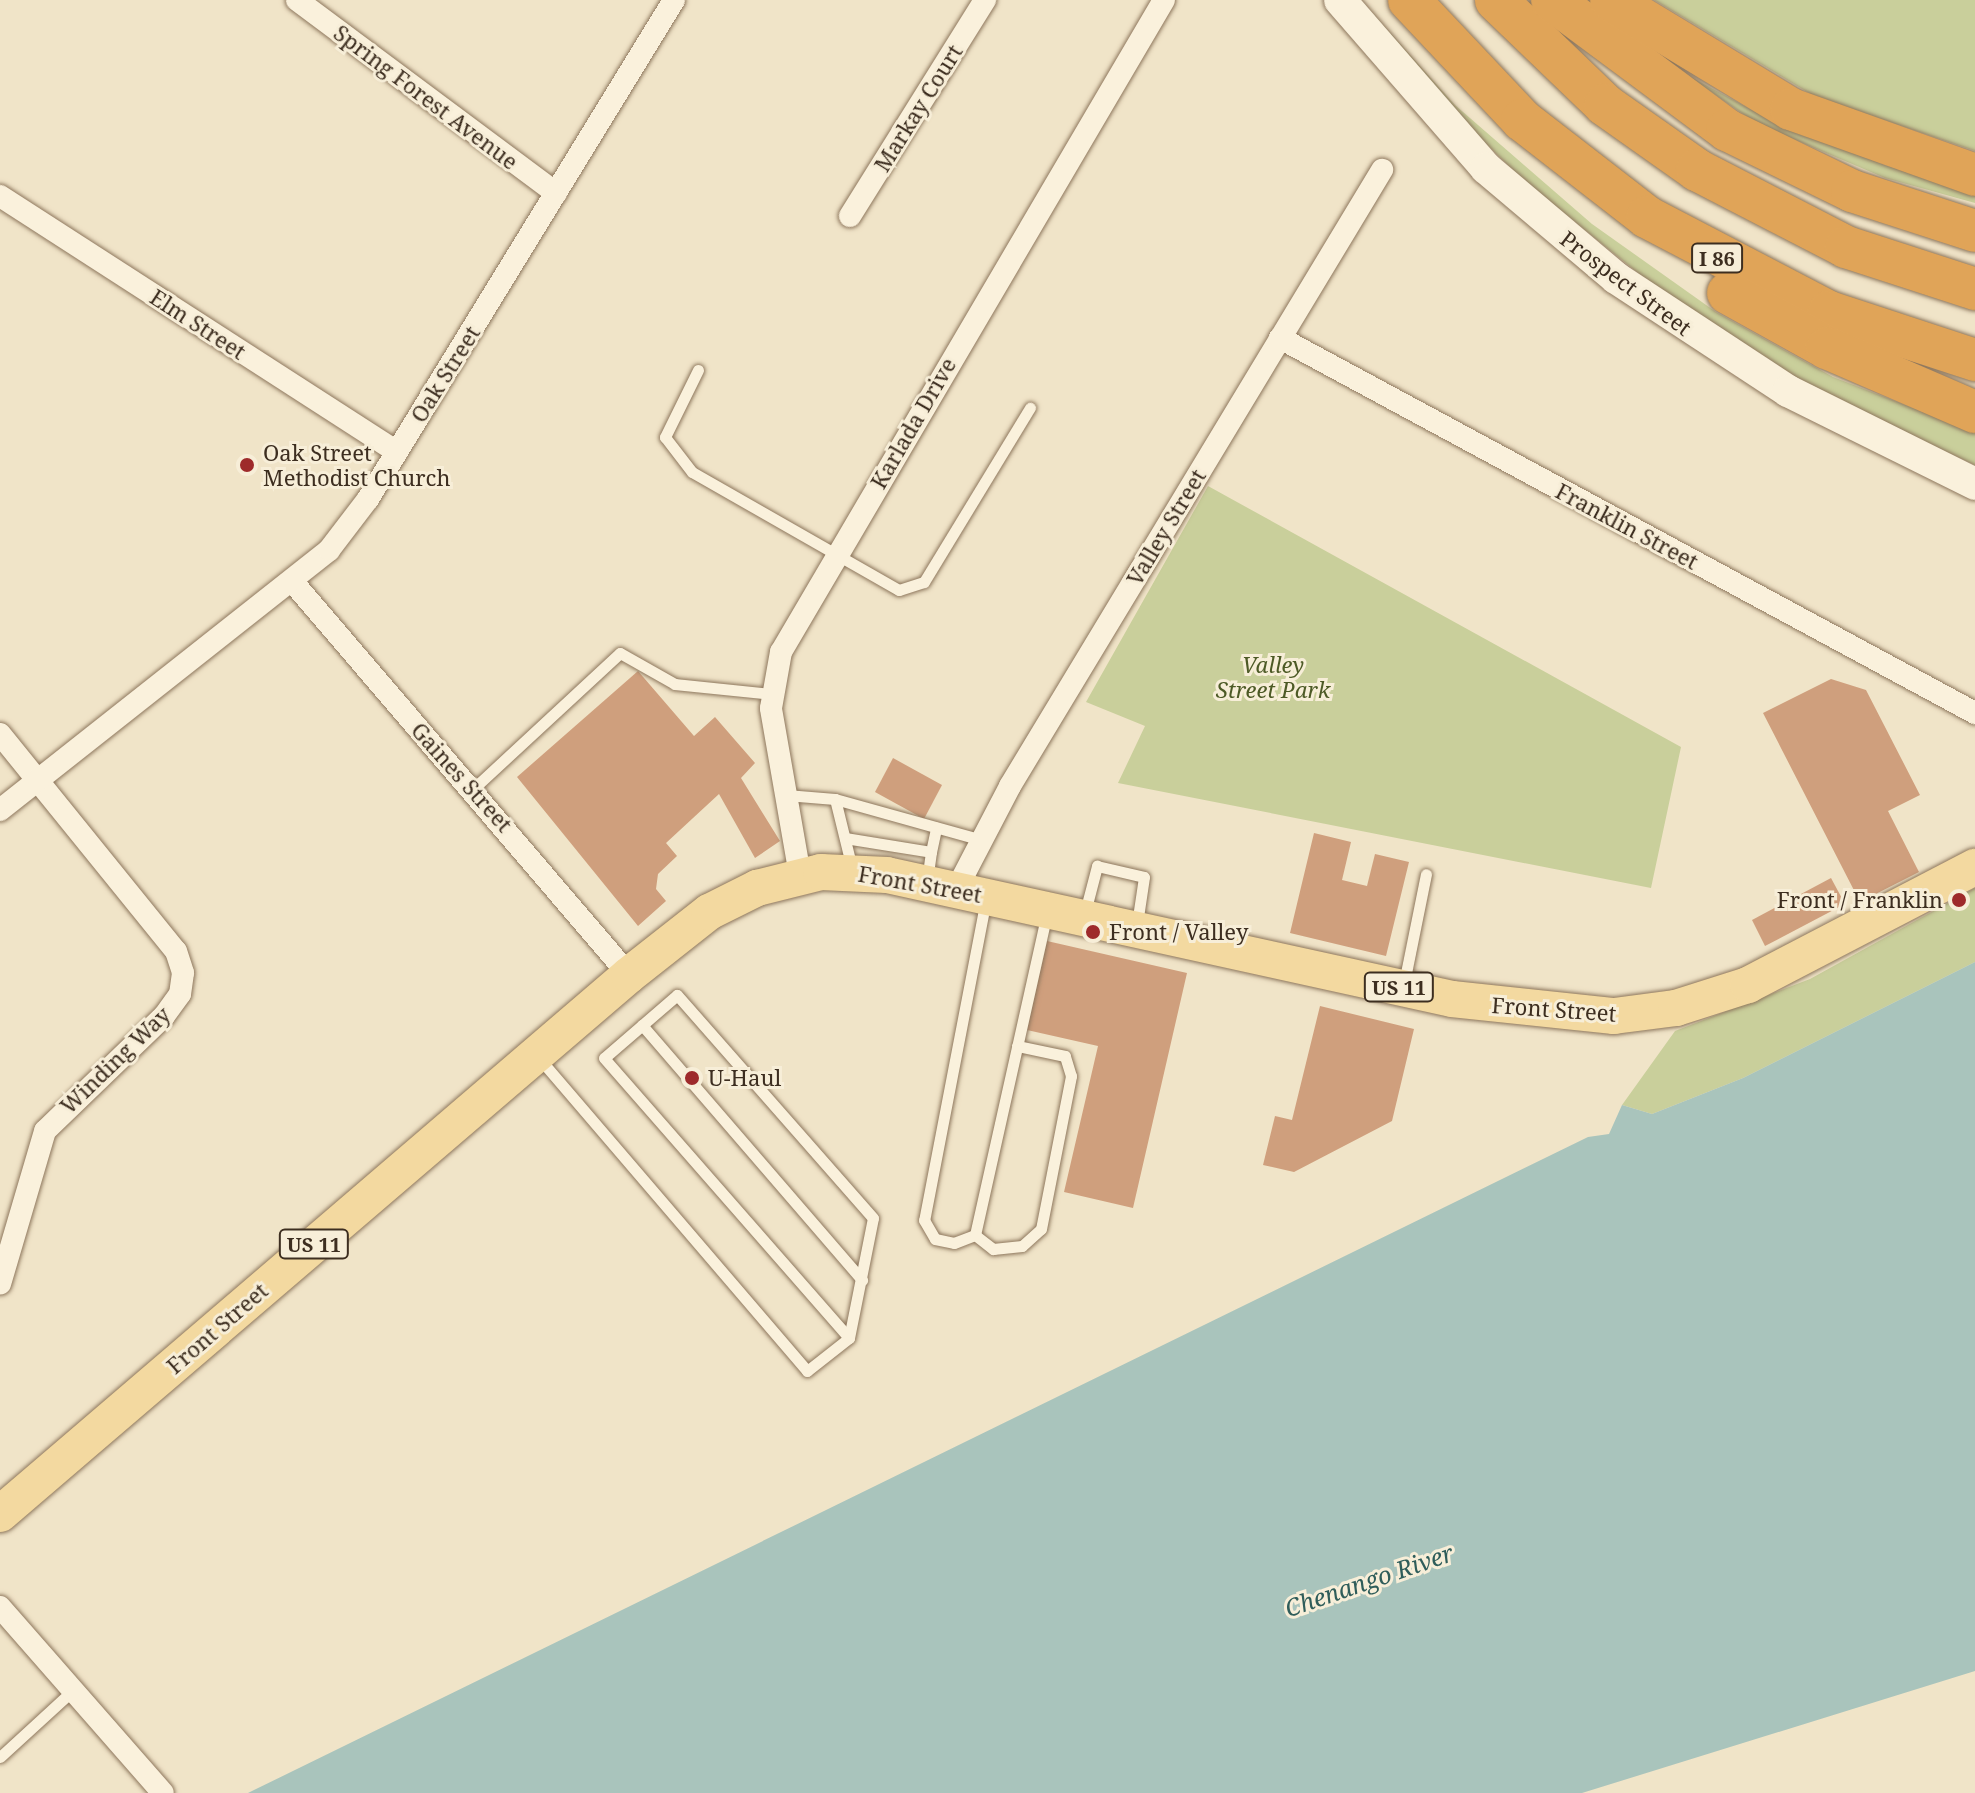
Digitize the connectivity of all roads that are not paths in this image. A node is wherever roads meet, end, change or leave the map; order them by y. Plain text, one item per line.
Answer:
1 (297, 0) edge
2 (674, 0) edge
3 (985, 0) edge
4 (1164, 0) edge
5 (1340, 0) edge
6 (1409, 0) edge
7 (1496, 0) edge
8 (1552, 0) edge
9 (1611, 0) edge
10 (1494, 94) junction
11 (1382, 170) dead end
12 (1975, 175) edge
13 (556, 193) junction
14 (0, 196) edge
15 (850, 216) dead end
16 (1975, 231) edge
17 (1975, 289) edge
18 (1280, 338) junction
19 (1975, 360) edge
20 (698, 370) dead end
21 (1030, 408) dead end
22 (1975, 412) edge
23 (397, 452) junction
24 (1975, 484) edge
25 (835, 558) junction
26 (292, 581) junction
27 (772, 694) junction
28 (1975, 713) edge
29 (0, 734) edge
30 (38, 781) junction
31 (473, 789) junction
32 (786, 795) junction
33 (835, 799) junction
34 (0, 810) edge
35 (936, 828) junction
36 (982, 840) junction
37 (849, 855) junction
38 (1975, 867) edge
39 (1426, 874) dead end
40 (800, 875) junction
41 (950, 879) junction
42 (1048, 909) junction
43 (1083, 916) junction
44 (1136, 928) junction
45 (629, 975) junction
46 (1403, 988) junction
47 (642, 1025) junction
48 (1017, 1046) junction
49 (536, 1054) junction
50 (975, 1235) junction
51 (862, 1280) junction
52 (0, 1284) edge
53 (849, 1338) junction
54 (0, 1514) edge
55 (0, 1607) edge
56 (73, 1690) junction
57 (0, 1757) edge
58 (163, 1793) edge

1 - 13 street, Spring Forest Avenue
2 - 13 street, Oak Street
3 - 15 street, Markay Court
4 - 25 street, Karlada Drive
5 - 24 street, Prospect Street
6 - 10 highway, I 86
7 - 17 highway
8 - 16 highway
9 - 12 highway
10 - 19 highway, I 86
10 - 22 highway
11 - 18 street, Valley Street
13 - 23 street, Oak Street
14 - 23 street, Elm Street
18 - 28 street, Franklin Street
18 - 36 street, Valley Street
20 - 25 lane
21 - 25 lane
23 - 26 street, Oak Street
25 - 27 street, Karlada Drive
26 - 30 street, Oak Street
26 - 31 street, Gaines Street
27 - 31 lane
27 - 32 street, Karlada Drive
29 - 30 street, Winding Way
30 - 34 street, Oak Street
30 - 52 street, Winding Way
31 - 45 street, Gaines Street
32 - 33 lane
32 - 40 street, Karlada Drive
33 - 35 lane
33 - 37 lane
35 - 36 lane
35 - 41 lane
36 - 41 street, Valley Street
37 - 40 main road, Front Street / US 11
37 - 41 main road, Front Street / US 11
38 - 46 main road, Front Street / US 11
39 - 46 lane
40 - 45 main road, Front Street / US 11
41 - 42 main road, Front Street / US 11
41 - 50 lane
42 - 43 main road, Front Street / US 11
42 - 48 lane
43 - 44 main road, Front Street / US 11
43 - 44 lane
44 - 46 main road, Front Street / US 11
45 - 49 main road, Front Street / US 11
47 - 51 lane
47 - 51 lane
47 - 53 lane
48 - 50 lane
48 - 50 lane
49 - 53 lane
49 - 54 main road, Front Street / US 11
51 - 53 lane
55 - 56 street
56 - 57 lane
56 - 58 street

